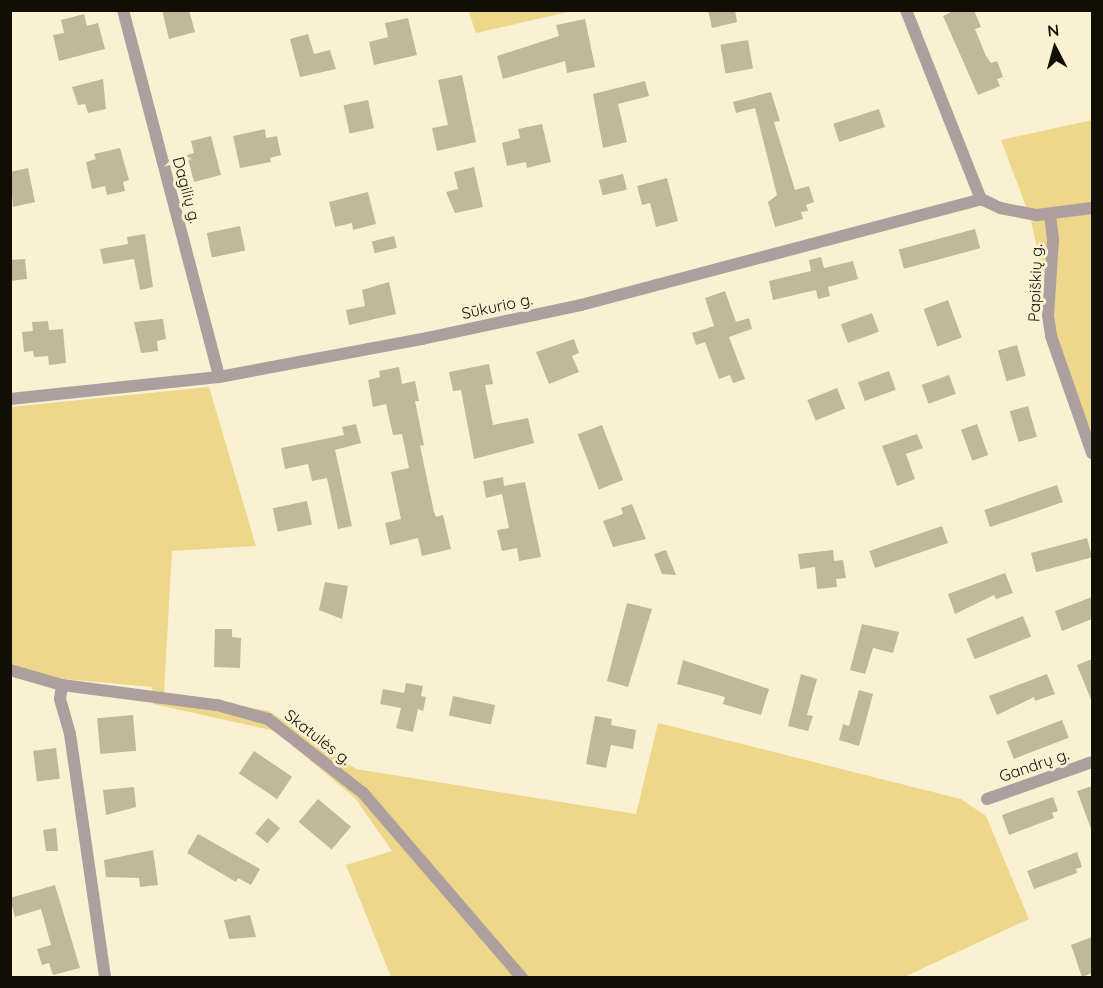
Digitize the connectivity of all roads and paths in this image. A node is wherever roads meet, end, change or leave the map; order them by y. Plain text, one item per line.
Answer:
1 (123, 10) edge
2 (906, 10) edge
3 (981, 199) junction
4 (1092, 208) edge
5 (1050, 215) junction
6 (219, 377) junction
7 (10, 399) edge
8 (1092, 453) edge
9 (10, 670) edge
10 (62, 686) junction
11 (1092, 762) edge
12 (987, 799) dead end
13 (105, 978) edge
14 (522, 978) edge

1 - 6 street, Dagilių g.
2 - 3 street
3 - 5 street
3 - 6 street, Sūkurio g.
4 - 5 street
5 - 8 street, Papiškių g.
6 - 7 street, Sūkurio g.
9 - 10 street, Skatulės g.
10 - 13 street
10 - 14 street, Skatulės g.
11 - 12 street, Gandrų g.

